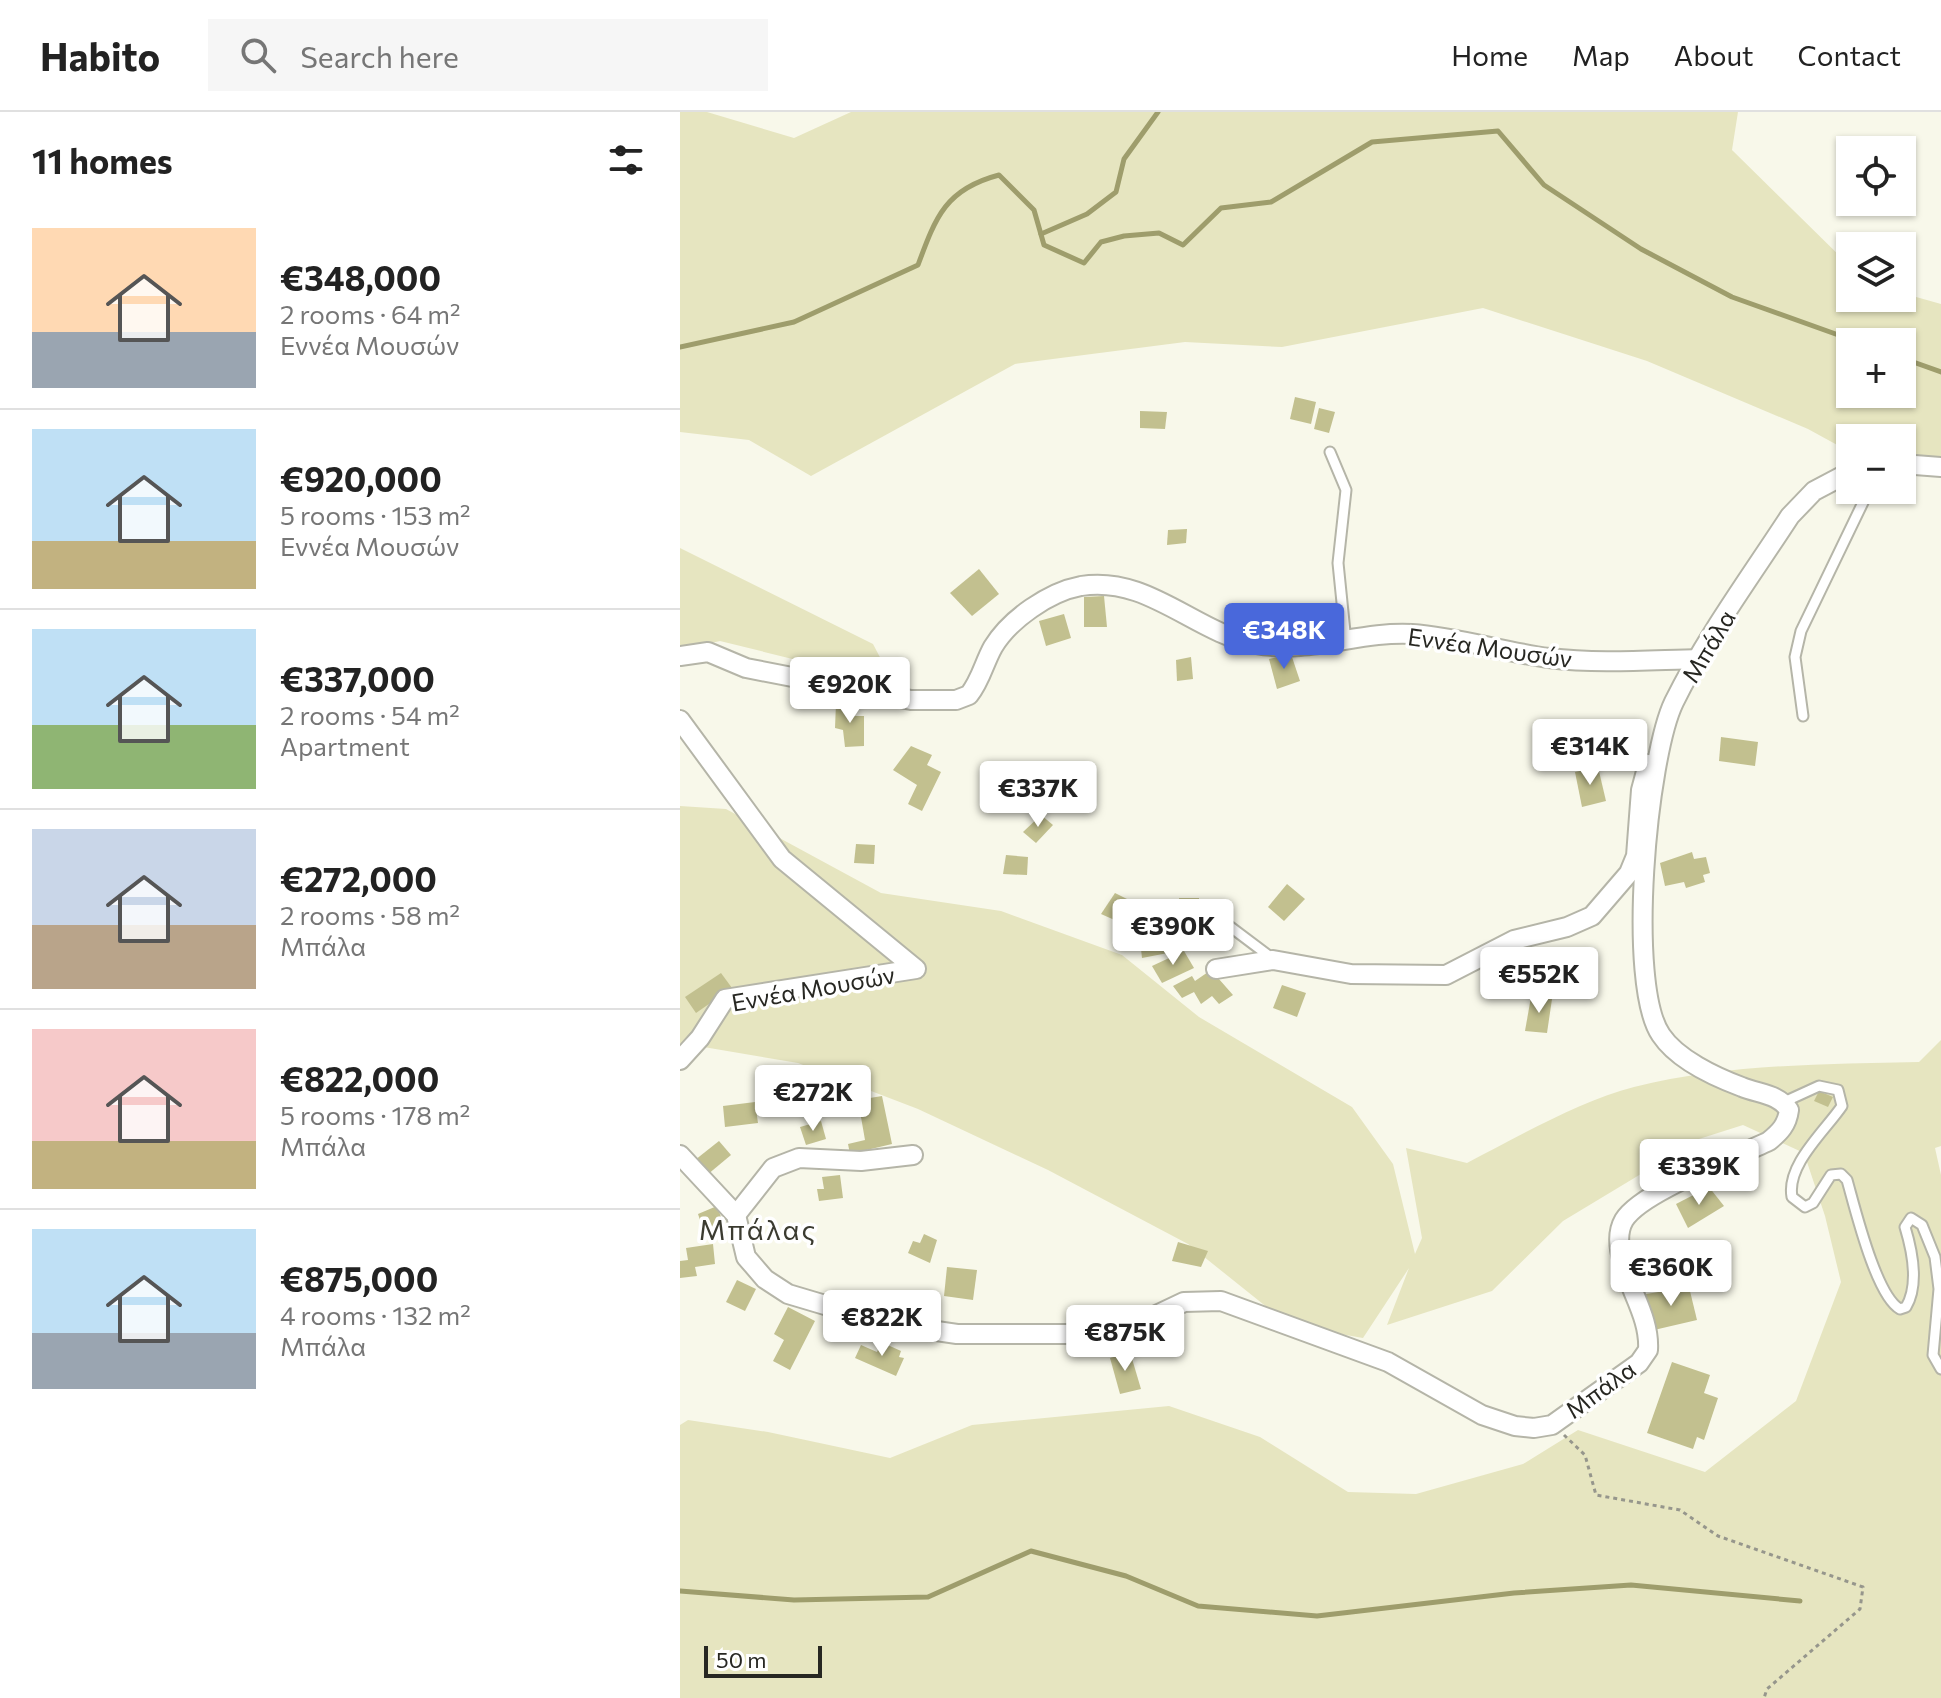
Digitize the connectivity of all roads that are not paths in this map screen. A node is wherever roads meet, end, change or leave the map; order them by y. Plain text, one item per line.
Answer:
1 (1330, 452) dead end
2 (1916, 465) edge
3 (1941, 467) edge
4 (1836, 479) edge
5 (1862, 504) edge
6 (1346, 642) junction
7 (680, 656) edge
8 (1700, 659) junction
9 (1803, 716) dead end
10 (680, 720) edge
11 (1660, 736) junction
12 (1212, 913) dead end
13 (1273, 960) junction
14 (1216, 969) dead end
15 (680, 1060) edge
16 (1784, 1102) junction
17 (680, 1155) edge
18 (913, 1155) dead end
19 (736, 1215) junction
20 (1941, 1369) edge

1 - 6 lane
2 - 3 street
4 - 8 street, Μπάλα
5 - 9 lane
6 - 7 street, Εννέα Μουσών
6 - 8 street, Εννέα Μουσών
8 - 11 street, Μπάλα
10 - 15 street, Εννέα Μουσών
11 - 13 street
11 - 16 street, Μπάλα
12 - 13 lane
13 - 14 street
16 - 19 street, Μπάλα
16 - 20 lane
17 - 19 street, Μπάλα
18 - 19 street

